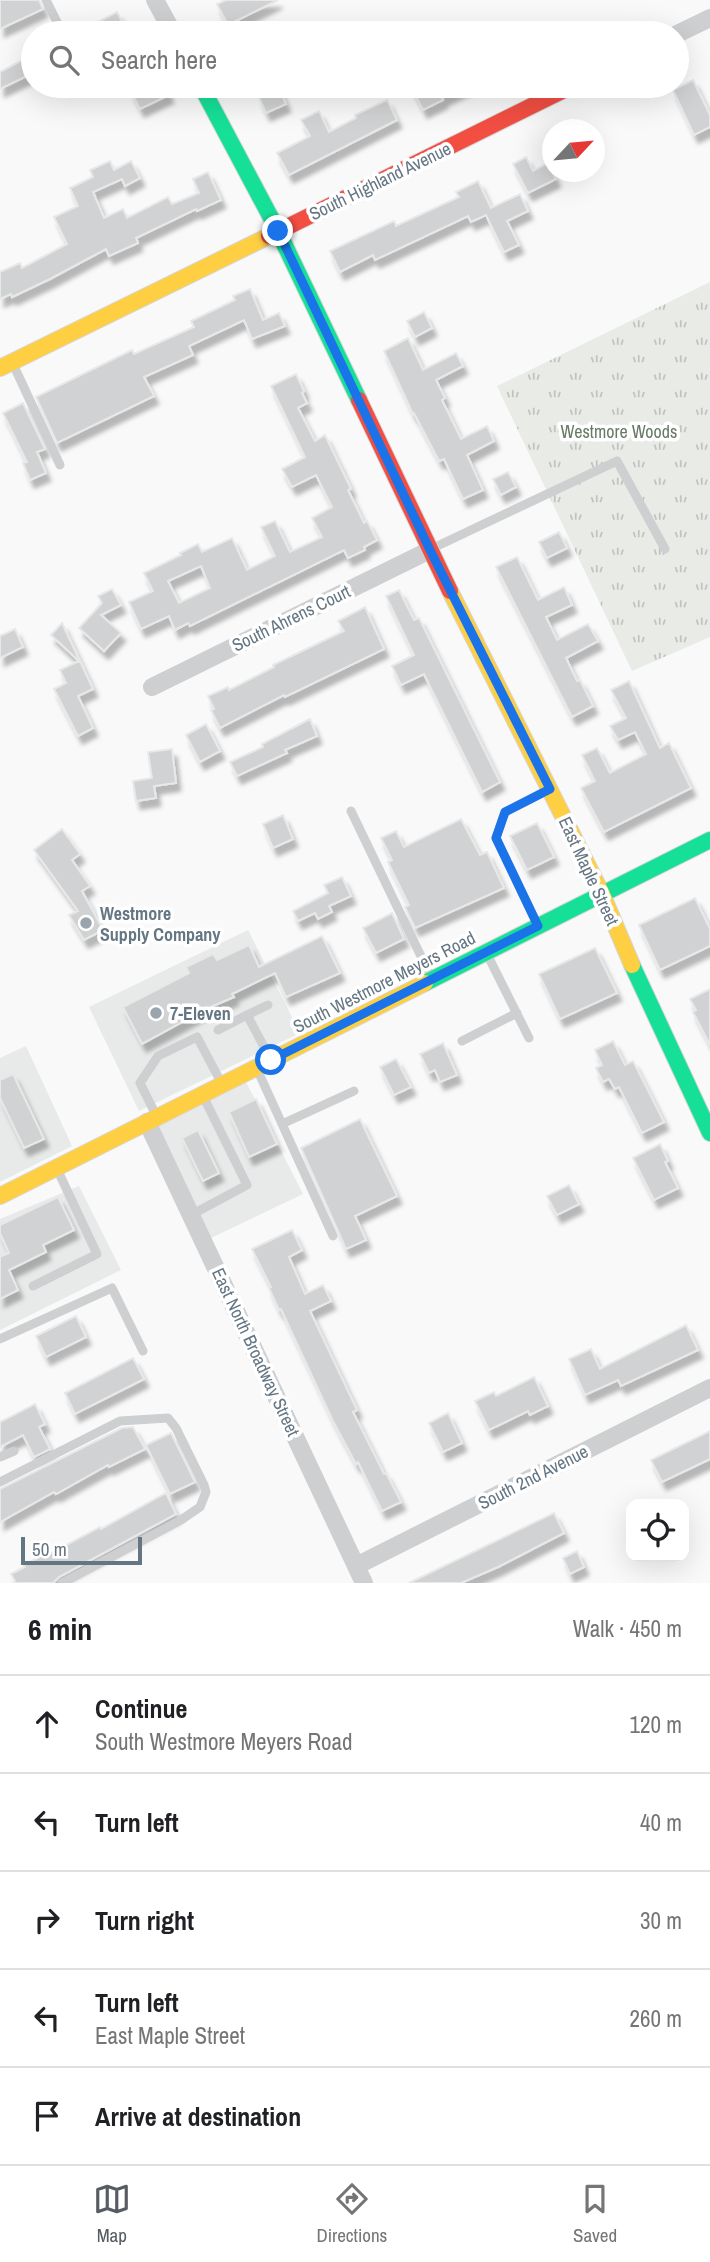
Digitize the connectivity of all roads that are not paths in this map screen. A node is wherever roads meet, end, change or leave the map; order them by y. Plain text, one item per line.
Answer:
1 (46, 0) edge
2 (155, 0) edge
3 (710, 18) edge
4 (56, 21) edge
5 (166, 21) edge
6 (689, 28) edge
7 (207, 98) edge
8 (548, 98) edge
9 (278, 231) junction
10 (6, 365) edge
11 (60, 464) dead end
12 (665, 549) dead end
13 (430, 550) junction
14 (152, 687) dead end
15 (550, 789) junction
16 (351, 811) dead end
17 (710, 840) edge
18 (603, 894) junction
19 (538, 926) junction
20 (487, 952) junction
21 (432, 979) junction
22 (268, 1005) dead end
23 (517, 1013) junction
24 (247, 1015) junction
25 (218, 1030) dead end
26 (529, 1038) dead end
27 (462, 1041) dead end
28 (263, 1063) junction
29 (222, 1084) junction
30 (354, 1091) dead end
31 (202, 1094) junction
32 (152, 1119) junction
33 (282, 1124) junction
34 (710, 1133) edge
35 (57, 1167) junction
36 (0, 1196) edge
37 (191, 1215) junction
38 (332, 1236) dead end
39 (33, 1286) dead end
40 (0, 1339) edge
41 (143, 1351) dead end
42 (710, 1388) edge
43 (13, 1451) dead end
44 (0, 1457) edge
45 (0, 1482) edge
46 (356, 1566) junction
47 (62, 1583) edge
48 (364, 1583) edge

1 - 4 lane
2 - 5 street
3 - 6 street
7 - 9 street, East Maple Street
8 - 9 street, South Highland Avenue
9 - 10 street, South Highland Avenue
9 - 13 street, East Maple Street
10 - 11 lane
12 - 13 lane
13 - 14 street, South Ahrens Court
13 - 15 street, East Maple Street
15 - 18 street, East Maple Street
15 - 19 lane
16 - 21 lane
17 - 18 street, South Westmore Meyers Road
18 - 19 street, South Westmore Meyers Road
18 - 34 street, East Maple Street
19 - 20 street, South Westmore Meyers Road
20 - 21 street, South Westmore Meyers Road
20 - 23 lane
21 - 28 street, South Westmore Meyers Road
22 - 24 lane
23 - 26 lane
23 - 27 lane
24 - 25 lane
24 - 28 lane
28 - 29 street, South Westmore Meyers Road
28 - 33 lane
29 - 31 street, South Westmore Meyers Road
29 - 32 lane
30 - 33 lane
31 - 32 street, South Westmore Meyers Road
31 - 37 lane
32 - 35 street, South Westmore Meyers Road
32 - 37 street, East North Broadway Street
33 - 38 lane
35 - 36 street, South Westmore Meyers Road
35 - 39 lane
37 - 46 street, East North Broadway Street
40 - 41 lane
42 - 46 street, South 2nd Avenue
43 - 44 lane
45 - 47 lane
46 - 48 street, East North Broadway Street

